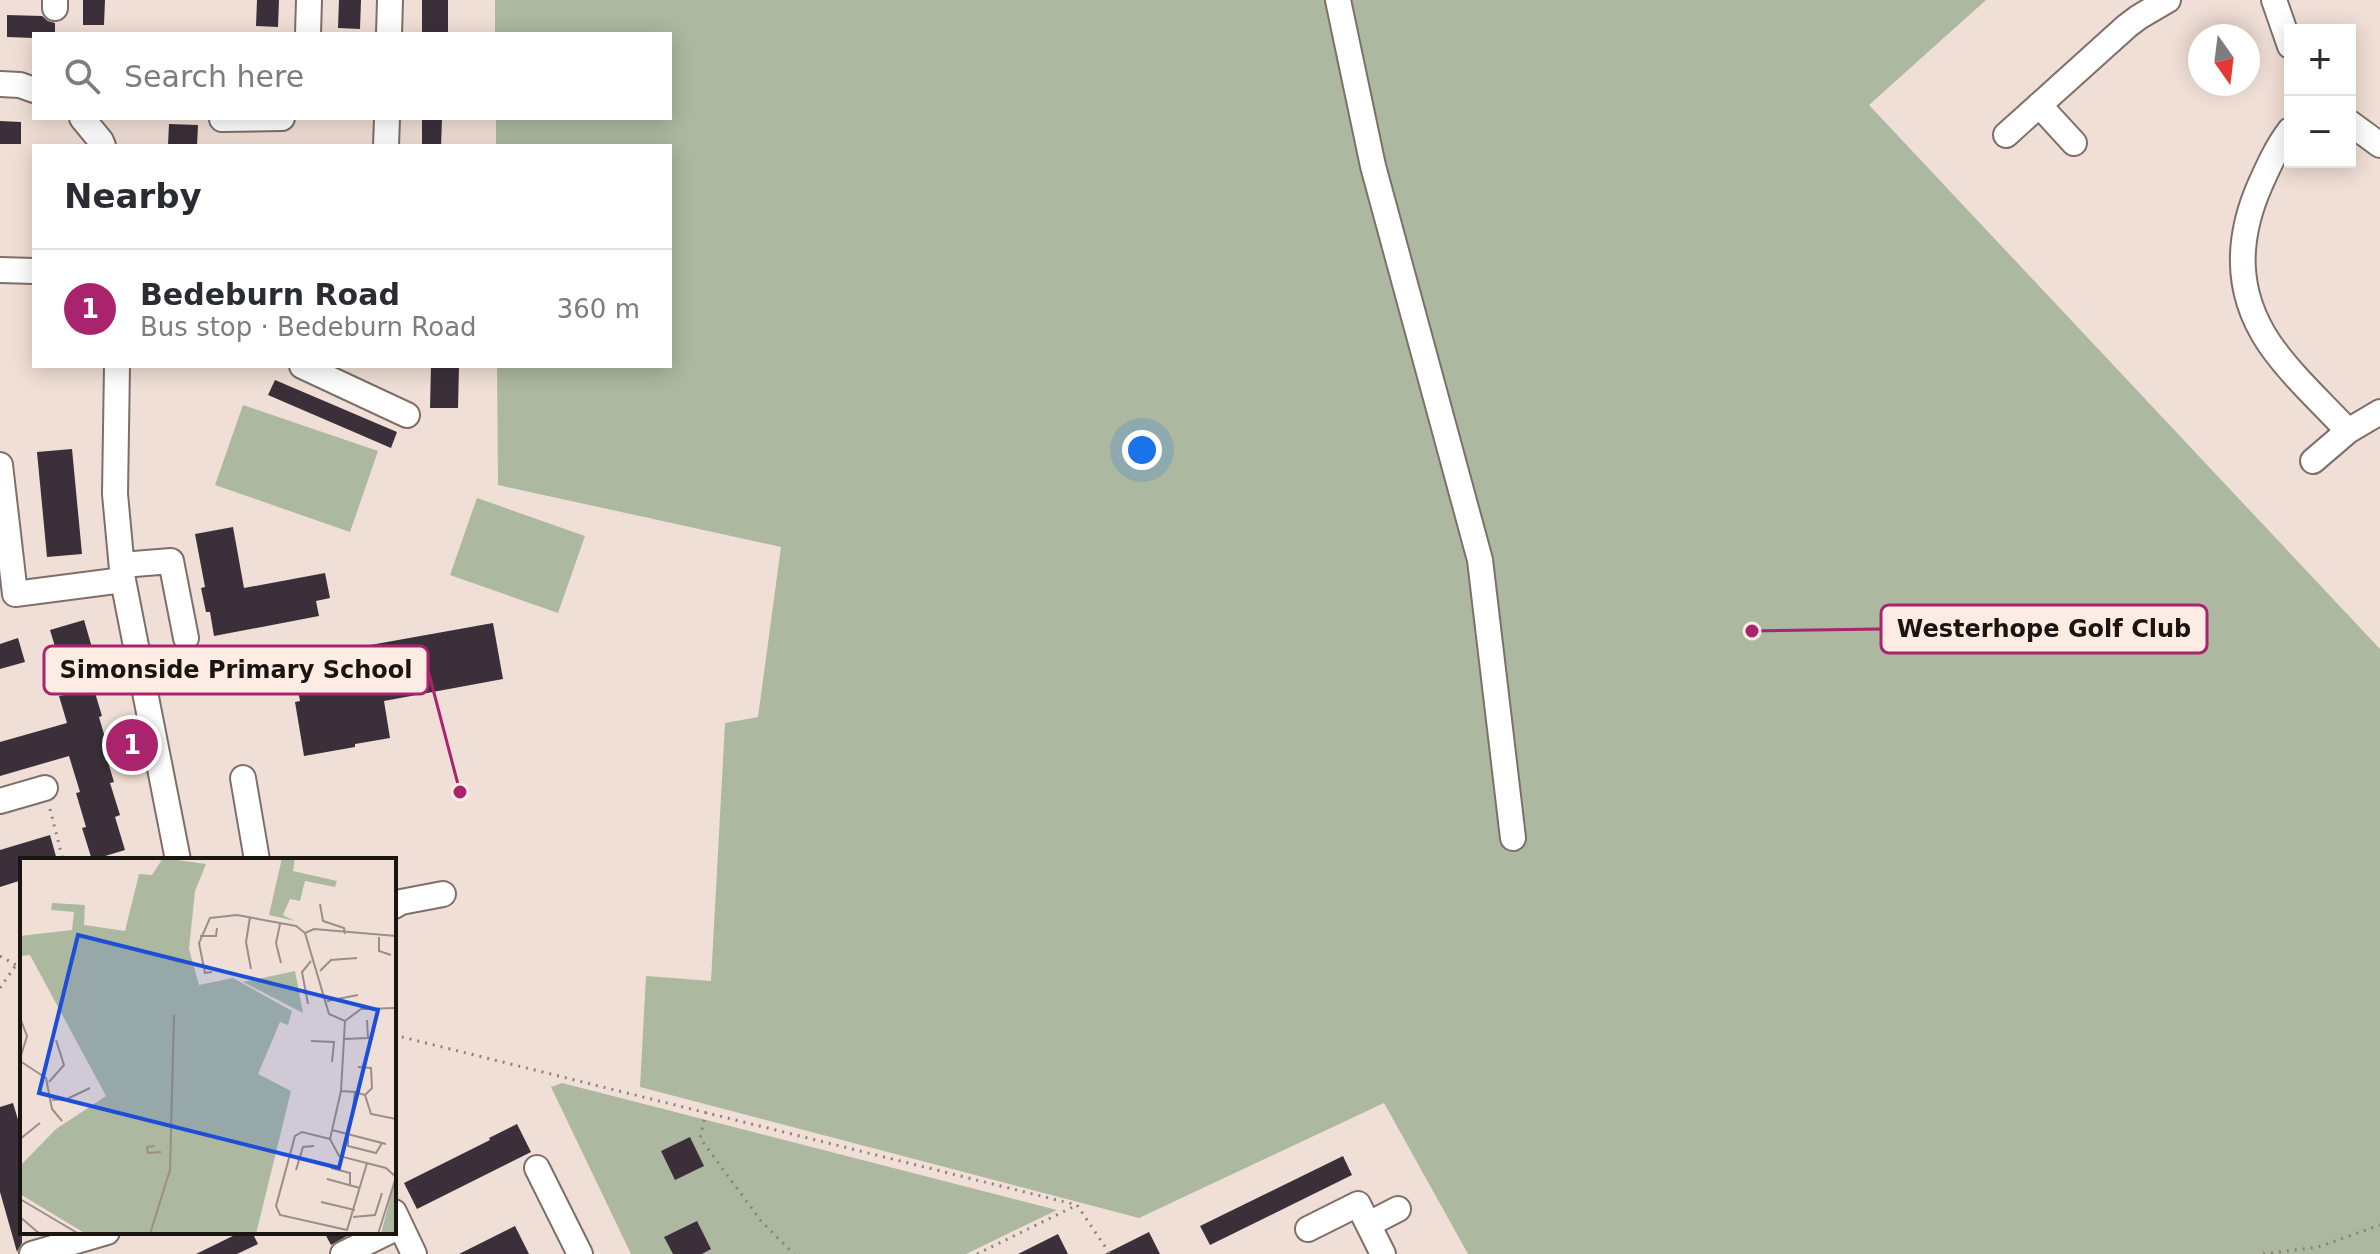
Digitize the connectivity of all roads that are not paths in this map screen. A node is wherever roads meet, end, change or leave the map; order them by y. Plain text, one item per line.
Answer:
1 (309, 0) edge
2 (390, 0) edge
3 (1338, 0) edge
4 (2168, 0) edge
5 (2274, 0) edge
6 (2284, 29) edge
7 (308, 32) edge
8 (389, 32) edge
9 (0, 84) edge
10 (32, 89) edge
11 (2039, 105) junction
12 (84, 120) edge
13 (265, 120) edge
14 (387, 120) edge
15 (222, 125) edge
16 (2356, 127) edge
17 (2006, 135) dead end
18 (2284, 140) edge
19 (2074, 143) dead end
20 (102, 144) edge
21 (386, 144) edge
22 (2380, 145) edge
23 (0, 270) edge
24 (32, 271) edge
25 (117, 368) edge
26 (312, 369) edge
27 (2380, 412) edge
28 (407, 415) dead end
29 (2348, 431) junction
30 (2313, 461) dead end
31 (0, 465) edge
32 (122, 572) junction
33 (8, 594) edge
34 (186, 638) dead end
35 (243, 778) dead end
36 (45, 788) road end
37 (0, 801) edge
38 (1513, 838) dead end
39 (178, 858) edge
40 (257, 858) edge
41 (443, 894) dead end
42 (396, 905) edge
43 (537, 1168) dead end
44 (1398, 1209) dead end
45 (1369, 1224) junction
46 (396, 1228) edge
47 (1308, 1229) dead end
48 (100, 1234) edge
49 (378, 1234) edge
50 (32, 1254) edge
51 (343, 1254) edge
52 (414, 1254) edge
53 (580, 1254) edge
54 (1383, 1254) edge

1 - 7 street
2 - 8 street
3 - 38 street
4 - 11 street
5 - 6 street
9 - 10 street
11 - 17 street
11 - 19 street
12 - 20 street
13 - 15 street
14 - 21 street
16 - 22 street
18 - 29 street
23 - 24 street
25 - 32 street
26 - 28 street
27 - 29 street
29 - 30 street
31 - 33 street
32 - 33 street
32 - 34 street
32 - 39 street
35 - 40 street
36 - 37 street
41 - 42 street
43 - 53 street
44 - 45 street
45 - 47 street
45 - 54 street
46 - 52 street
48 - 50 street
49 - 51 street

